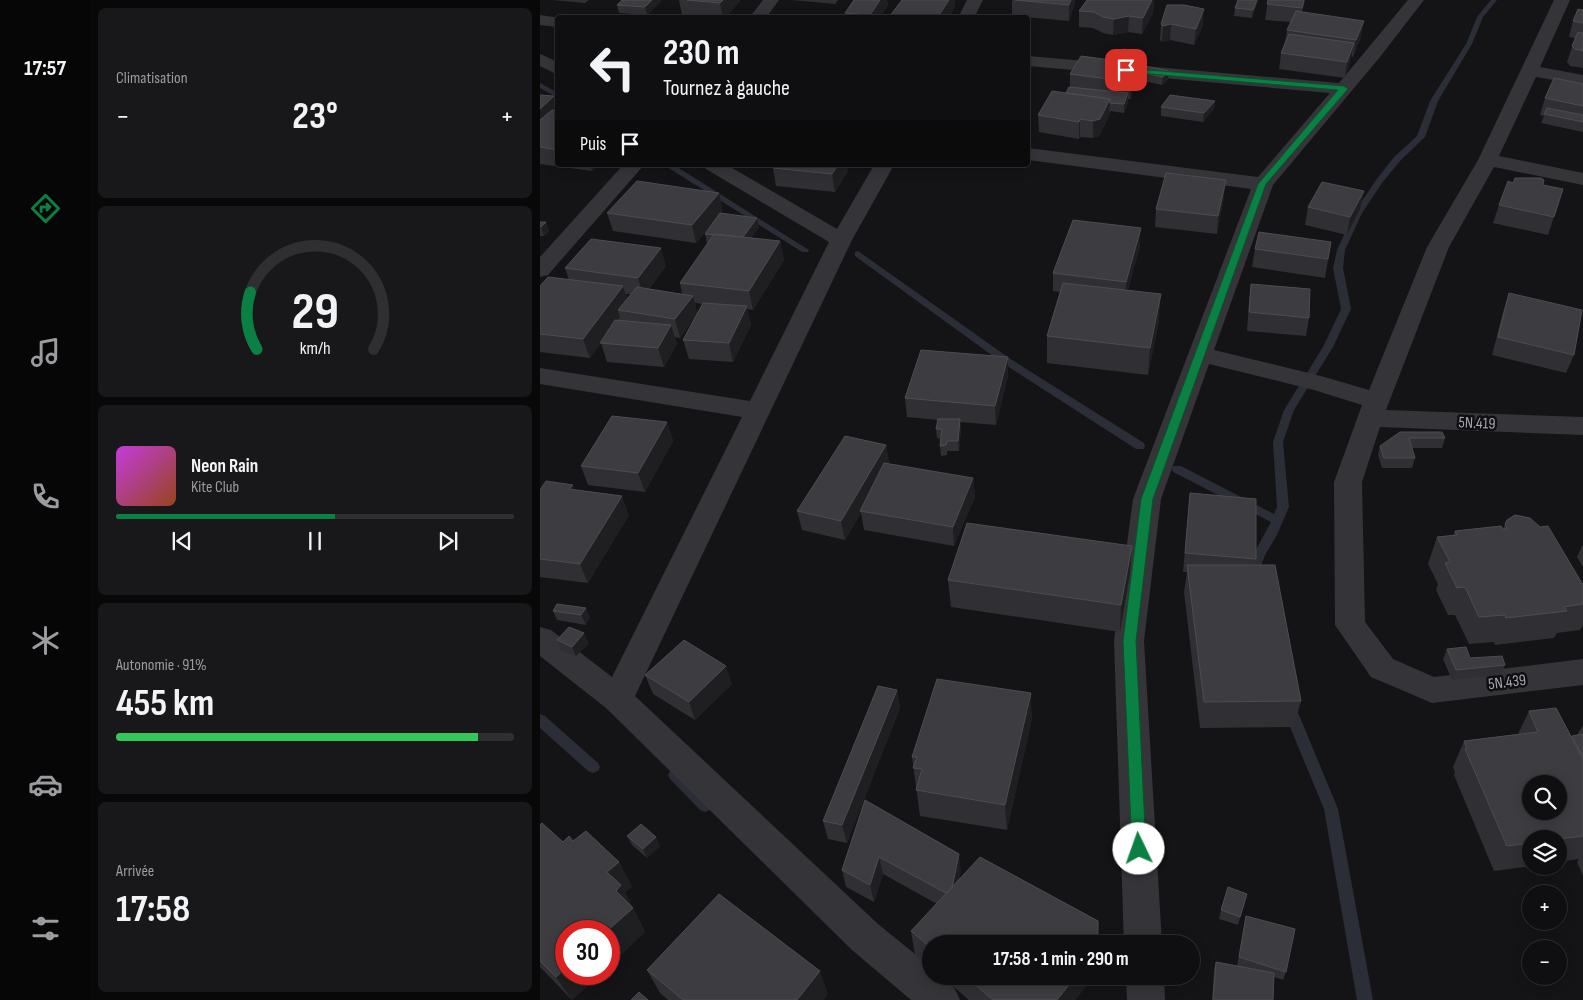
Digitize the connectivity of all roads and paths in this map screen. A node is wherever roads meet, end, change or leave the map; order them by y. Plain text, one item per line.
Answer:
1 (771, 0) edge
2 (975, 0) edge
3 (1416, 0) edge
4 (1562, 0) edge
5 (759, 15) edge
6 (968, 15) edge
7 (540, 20) edge
8 (555, 22) edge
9 (540, 59) edge
10 (1030, 61) edge
11 (555, 68) edge
12 (1528, 70) junction
13 (1583, 80) edge
14 (1344, 89) junction
15 (1030, 154) edge
16 (1488, 160) junction
17 (632, 167) edge
18 (716, 167) edge
19 (883, 167) edge
20 (1583, 179) edge
21 (1262, 184) junction
22 (841, 240) junction
23 (540, 270) edge
24 (1200, 354) junction
25 (540, 376) edge
26 (1374, 410) junction
27 (758, 411) junction
28 (1583, 426) edge
29 (540, 639) edge
30 (1583, 672) edge
31 (617, 699) junction
32 (1143, 935) edge
33 (1145, 985) edge
34 (941, 1000) edge
35 (1146, 1000) edge

1 - 5 street
2 - 6 street
3 - 14 street
4 - 12 street
7 - 8 street
9 - 11 street
10 - 14 street
12 - 13 street
12 - 16 street
14 - 21 street
15 - 21 street
16 - 20 street
16 - 26 street
17 - 23 street
18 - 22 street
19 - 22 street
21 - 24 street
22 - 27 street
24 - 26 street, 5N.419
24 - 32 street
25 - 27 street
26 - 28 street, 5N.419
26 - 30 street, 5N.439
27 - 31 street
29 - 31 street
31 - 34 street
33 - 35 street

